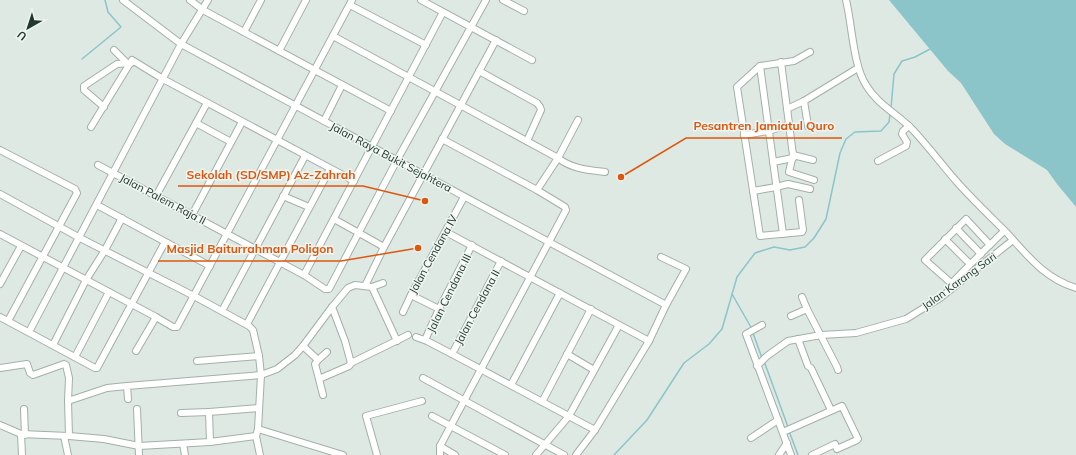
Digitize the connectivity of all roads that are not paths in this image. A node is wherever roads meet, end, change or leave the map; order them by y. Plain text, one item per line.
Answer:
1 (123, 0) edge
2 (190, 0) edge
3 (208, 0) edge
4 (261, 0) edge
5 (306, 0) edge
6 (421, 0) edge
7 (486, 0) edge
8 (503, 0) edge
9 (847, 0) edge
10 (351, 3) edge
11 (203, 10) junction
12 (524, 11) dead end
13 (443, 12) junction
14 (471, 27) junction
15 (244, 32) junction
16 (333, 36) junction
17 (496, 40) junction
18 (181, 44) junction
19 (426, 45) junction
20 (114, 50) dead end
21 (279, 51) junction
22 (810, 52) dead end
23 (532, 60) dead end
24 (128, 62) junction
25 (781, 62) junction
26 (760, 66) junction
27 (858, 68) junction
28 (315, 70) junction
29 (479, 71) junction
30 (409, 77) junction
31 (163, 79) junction
32 (342, 85) junction
33 (435, 91) junction
34 (804, 101) junction
35 (207, 103) junction
36 (460, 105) junction
37 (296, 106) junction
38 (104, 107) junction
39 (787, 109) junction
40 (391, 111) junction
41 (578, 120) dead end
42 (324, 121) junction
43 (242, 122) junction
44 (196, 123) junction
45 (789, 125) junction
46 (808, 126) dead end
47 (909, 126) junction
48 (91, 127) dead end
49 (768, 131) junction
50 (744, 135) junction
51 (442, 139) junction
52 (277, 141) junction
53 (526, 141) junction
54 (231, 142) junction
55 (372, 147) junction
56 (0, 150) edge
57 (305, 156) junction
58 (793, 156) junction
59 (558, 158) junction
60 (397, 160) junction
61 (813, 160) dead end
62 (878, 161) dead end
63 (773, 162) junction
64 (98, 165) dead end
65 (330, 169) junction
66 (605, 172) dead end
67 (114, 173) junction
68 (423, 174) junction
69 (814, 180) dead end
70 (354, 181) junction
71 (776, 187) junction
72 (810, 189) dead end
73 (537, 190) junction
74 (753, 191) junction
75 (0, 194) edge
76 (156, 196) junction
77 (283, 196) junction
78 (464, 196) junction
79 (799, 200) dead end
80 (97, 205) junction
81 (309, 207) junction
82 (192, 215) junction
83 (122, 218) junction
84 (334, 219) junction
85 (58, 226) junction
86 (956, 228) junction
87 (1004, 231) junction
88 (358, 232) junction
89 (446, 232) junction
90 (0, 234) edge
91 (227, 234) junction
92 (783, 234) junction
93 (80, 238) junction
94 (945, 239) junction
95 (1013, 240) junction
96 (165, 242) junction
97 (549, 242) junction
98 (472, 245) junction
99 (990, 245) junction
100 (22, 246) junction
101 (384, 247) junction
102 (255, 249) junction
103 (104, 250) junction
104 (981, 254) junction
105 (42, 256) junction
106 (661, 257) dead end
107 (501, 261) junction
108 (280, 262) junction
109 (970, 264) junction
110 (210, 266) junction
111 (64, 268) junction
112 (148, 272) junction
113 (304, 275) junction
114 (530, 277) junction
115 (86, 280) junction
116 (383, 283) dead end
117 (0, 284) edge
118 (369, 287) junction
119 (1076, 288) edge
120 (109, 292) junction
121 (560, 293) junction
122 (411, 295) junction
123 (194, 296) junction
124 (802, 297) dead end
125 (131, 303) junction
126 (666, 305) junction
127 (332, 307) junction
128 (439, 309) junction
129 (591, 309) junction
130 (807, 309) junction
131 (222, 311) junction
132 (403, 312) dead end
133 (791, 316) dead end
134 (0, 317) edge
135 (156, 317) junction
136 (8, 321) junction
137 (247, 324) junction
138 (619, 325) junction
139 (762, 325) dead end
140 (29, 332) junction
141 (408, 335) dead end
142 (821, 335) junction
143 (416, 337) dead end
144 (798, 339) junction
145 (425, 340) junction
146 (397, 341) junction
147 (649, 341) junction
148 (53, 345) junction
149 (303, 346) junction
150 (136, 351) dead end
151 (327, 352) dead end
152 (452, 354) junction
153 (567, 354) junction
154 (259, 356) junction
155 (75, 357) junction
156 (318, 360) junction
157 (197, 361) dead end
158 (351, 363) junction
159 (759, 365) junction
160 (0, 368) edge
161 (481, 369) junction
162 (594, 370) junction
163 (838, 370) dead end
164 (261, 375) junction
165 (423, 378) dead end
166 (319, 379) junction
167 (511, 385) junction
168 (127, 386) junction
169 (323, 395) dead end
170 (128, 399) dead end
171 (464, 400) junction
172 (68, 401) junction
173 (422, 401) dead end
174 (542, 402) junction
175 (259, 408) junction
176 (24, 409) dead end
177 (137, 409) dead end
178 (831, 410) junction
179 (209, 412) junction
180 (181, 413) dead end
181 (432, 416) dead end
182 (569, 416) junction
183 (778, 420) junction
184 (0, 425) edge
185 (451, 426) junction
186 (258, 428) junction
187 (595, 430) junction
188 (784, 432) junction
189 (23, 434) junction
190 (67, 436) junction
191 (256, 436) junction
192 (751, 438) dead end
193 (210, 442) junction
194 (787, 443) junction
195 (182, 444) junction
196 (544, 444) junction
197 (139, 446) junction
198 (440, 446) junction
199 (22, 455) edge
200 (68, 455) edge
201 (139, 455) edge
202 (185, 455) edge
203 (260, 455) edge
204 (343, 455) edge
205 (377, 455) edge
206 (440, 455) edge
207 (455, 455) edge
208 (505, 455) edge
209 (536, 455) edge
210 (564, 455) edge
211 (576, 455) edge
212 (779, 455) edge
213 (792, 455) edge
214 (812, 455) edge

1 - 18 street, Jalan Raya Bukit Sejahtera
2 - 11 street
3 - 11 street
4 - 15 street
5 - 21 street
6 - 13 street
7 - 14 street
8 - 12 street
9 - 27 street
10 - 16 street
10 - 19 street
11 - 15 street
11 - 18 street
13 - 14 street
13 - 19 street
14 - 17 street
14 - 33 street
15 - 21 street
16 - 28 street
16 - 30 street
17 - 23 street
17 - 29 street
18 - 31 street
18 - 37 street, Jalan Raya Bukit Sejahtera
19 - 30 street
20 - 24 street
21 - 28 street
22 - 25 street
24 - 31 street
24 - 38 street
24 - 38 street
25 - 26 street
25 - 39 street
26 - 49 street
26 - 50 street
27 - 34 street
27 - 47 street
28 - 32 street
28 - 37 street
29 - 36 street
29 - 53 street
30 - 33 street
30 - 40 street
31 - 35 street
31 - 67 street
32 - 40 street
32 - 42 street
33 - 36 street
33 - 60 street
34 - 39 street
34 - 46 street
35 - 43 street
35 - 44 street
36 - 51 street
36 - 53 street
37 - 42 street, Jalan Raya Bukit Sejahtera
37 - 52 street
38 - 48 street
39 - 45 street
40 - 55 street
41 - 59 street
42 - 55 street, Jalan Raya Bukit Sejahtera
43 - 52 street
43 - 54 street
44 - 54 street
44 - 76 street
45 - 49 street
45 - 58 street
47 - 62 street
47 - 87 street
49 - 50 street
49 - 63 street
50 - 74 street
51 - 68 street
51 - 73 street
52 - 57 street
52 - 91 street
53 - 59 street
54 - 82 street
55 - 60 street, Jalan Raya Bukit Sejahtera
55 - 70 street
56 - 85 street
57 - 65 street
57 - 77 street
58 - 61 street
58 - 63 street
58 - 69 street
59 - 66 street
59 - 73 street
60 - 68 street, Jalan Raya Bukit Sejahtera
60 - 88 street
63 - 71 street
64 - 67 street, Jalan Palem Raja II
65 - 70 street
65 - 81 street
67 - 76 street, Jalan Palem Raja II
67 - 80 street
68 - 78 street, Jalan Raya Bukit Sejahtera
68 - 101 street
70 - 84 street
71 - 72 street
71 - 74 street
71 - 92 street
73 - 97 street
74 - 92 street
75 - 85 street
76 - 82 street, Jalan Palem Raja II
77 - 81 street
77 - 102 street
78 - 89 street, Jalan Cendana IV
78 - 97 street, Jalan Raya Bukit Sejahtera
79 - 92 street
80 - 83 street
80 - 93 street
81 - 108 street
82 - 91 street, Jalan Palem Raja II
83 - 96 street
83 - 103 street
84 - 88 street
84 - 113 street
85 - 93 street
85 - 105 street
86 - 94 street
86 - 99 street
86 - 104 street
87 - 95 street
87 - 99 street
88 - 101 street
88 - 113 street, Jalan Palem Raja II
89 - 98 street
89 - 122 street, Jalan Cendana IV
90 - 100 street
91 - 102 street, Jalan Palem Raja II
91 - 110 street
93 - 103 street
93 - 111 street
94 - 109 street
94 - 109 street
95 - 119 street
95 - 142 street, Jalan Karang Sari
96 - 110 street
96 - 112 street
97 - 114 street
97 - 126 street, Jalan Raya Bukit Sejahtera
98 - 107 street
98 - 128 street, Jalan Cendana III
99 - 104 street
100 - 105 street
100 - 117 street
101 - 118 street
102 - 108 street, Jalan Palem Raja II
102 - 131 street
103 - 112 street
103 - 115 street
104 - 109 street
105 - 111 street
105 - 136 street
106 - 126 street
107 - 114 street
107 - 152 street, Jalan Cendana II
108 - 113 street, Jalan Palem Raja II
108 - 137 street
110 - 123 street
111 - 115 street
111 - 140 street
112 - 123 street
112 - 125 street
114 - 121 street
114 - 161 street
115 - 120 street
115 - 148 street
116 - 118 street
118 - 127 street
118 - 146 street
120 - 125 street
120 - 155 street
121 - 129 street
121 - 167 street
122 - 128 street
122 - 132 street, Jalan Cendana IV
123 - 131 street
123 - 135 street
124 - 130 street
125 - 135 street
125 - 155 street
126 - 147 street
127 - 149 street
127 - 158 street
128 - 145 street, Jalan Cendana III
129 - 138 street
129 - 153 street
130 - 133 street
130 - 142 street
131 - 137 street
134 - 136 street
135 - 150 street
136 - 140 street
137 - 154 street
138 - 147 street
138 - 162 street
139 - 159 street
140 - 148 street
141 - 146 street
142 - 144 street, Jalan Karang Sari
142 - 163 street
143 - 145 street
144 - 159 street, Jalan Karang Sari
144 - 178 street
145 - 152 street
146 - 158 street
147 - 187 street
148 - 155 street
149 - 156 street
149 - 164 street
151 - 156 street
152 - 161 street
153 - 162 street
153 - 174 street
154 - 157 street
154 - 164 street
156 - 166 street
158 - 166 street
159 - 183 street
160 - 172 street
161 - 167 street
161 - 171 street
162 - 182 street
164 - 168 street
164 - 175 street
165 - 171 street
166 - 169 street
167 - 174 street
168 - 170 street
168 - 172 street
171 - 185 street
171 - 196 street
172 - 190 street
173 - 205 street
174 - 182 street
175 - 179 street
175 - 186 street
176 - 189 street
177 - 197 street
178 - 188 street
178 - 214 street
179 - 180 street
179 - 193 street
181 - 185 street
182 - 187 street
182 - 196 street
183 - 188 street
183 - 192 street
184 - 189 street
185 - 198 street
185 - 208 street
186 - 191 street
186 - 204 street
187 - 211 street
188 - 194 street
189 - 190 street
189 - 199 street
190 - 197 street
190 - 200 street
191 - 193 street
191 - 203 street
193 - 195 street
194 - 212 street
194 - 213 street
195 - 197 street
195 - 202 street
196 - 209 street
196 - 210 street
197 - 201 street
198 - 206 street
198 - 207 street

